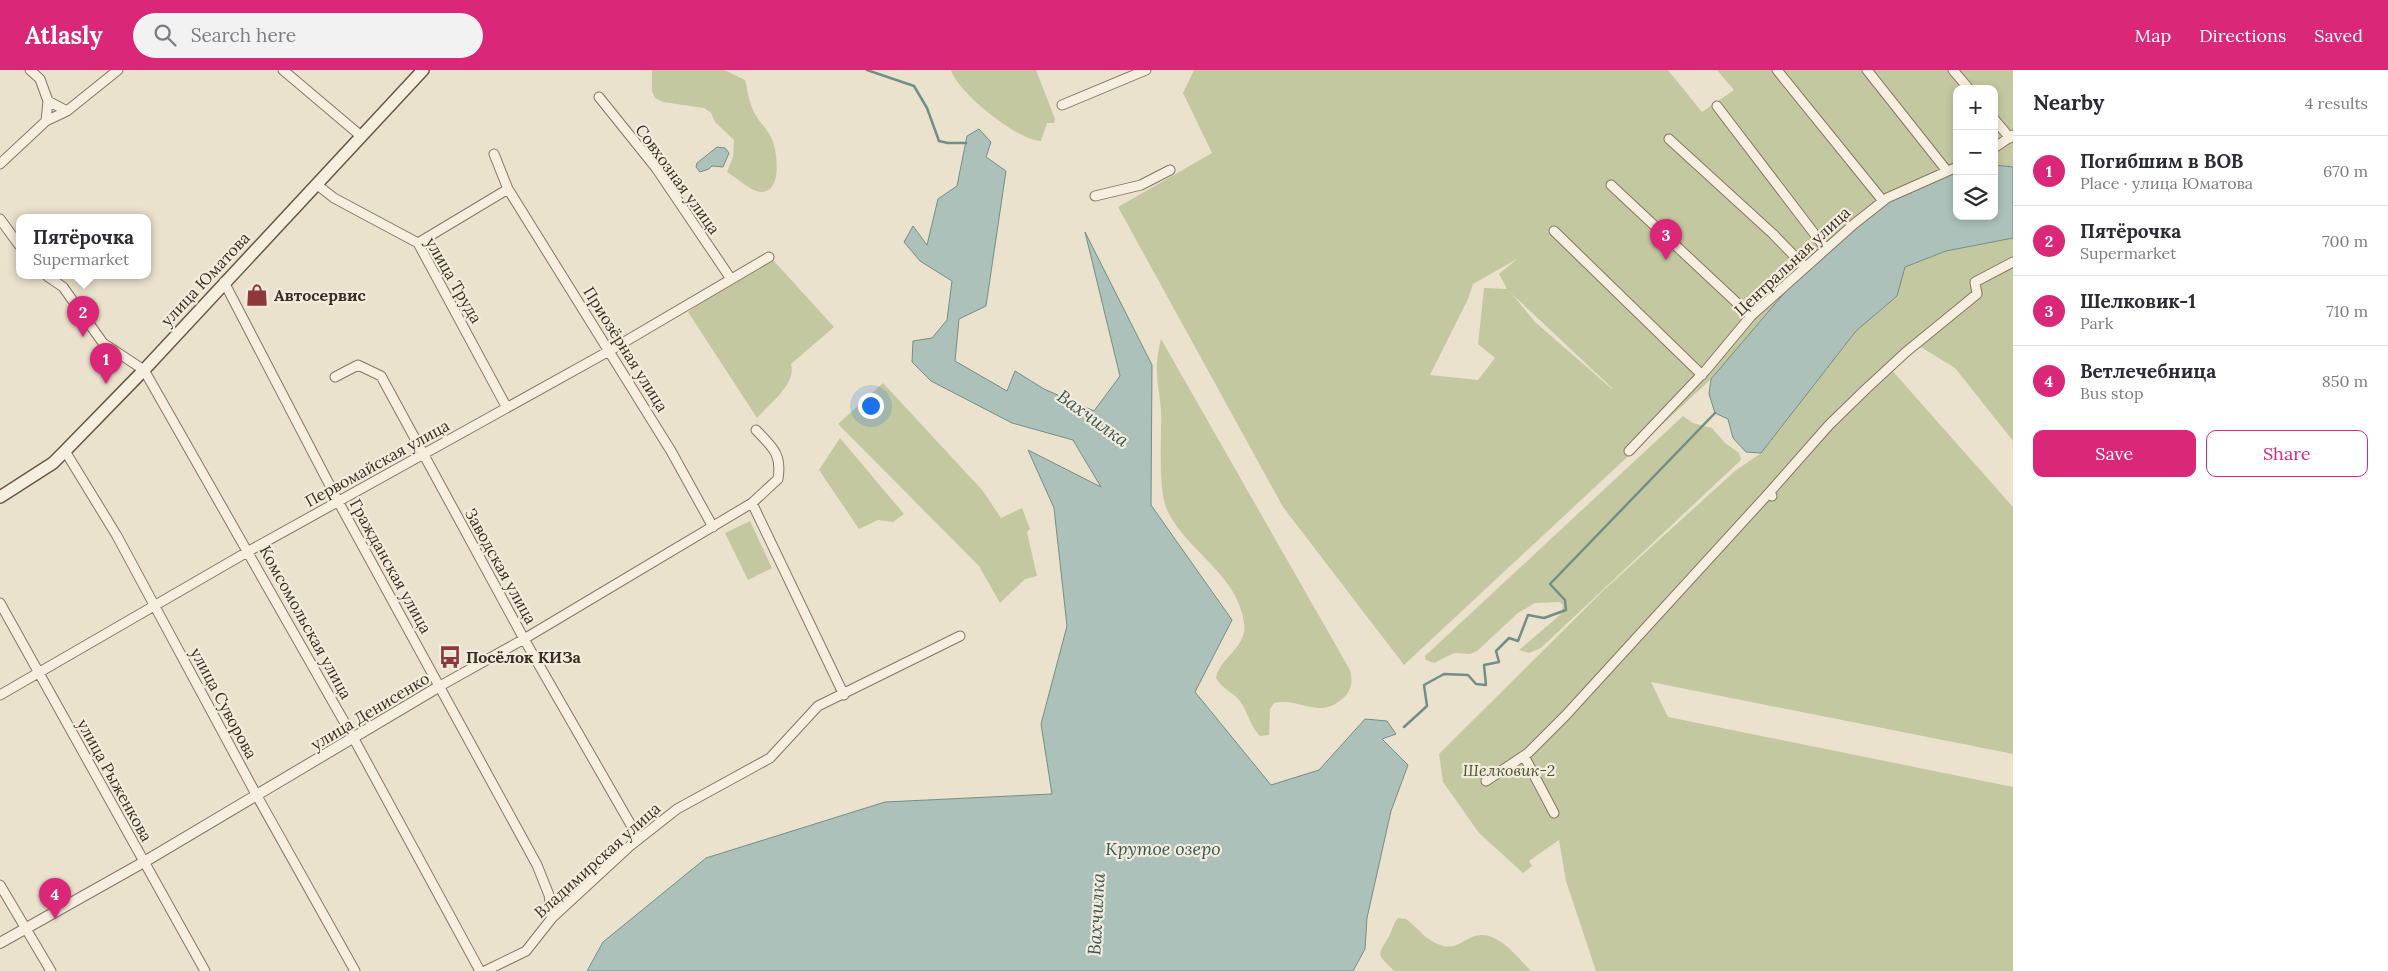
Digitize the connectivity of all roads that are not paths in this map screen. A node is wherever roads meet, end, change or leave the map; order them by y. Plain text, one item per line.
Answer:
1 (30, 70) edge
2 (118, 70) edge
3 (283, 70) edge
4 (423, 70) edge
5 (1146, 70) edge
6 (1777, 70) edge
7 (1867, 70) edge
8 (1953, 70) edge
9 (1966, 85) edge
10 (599, 97) dead end
11 (48, 101) junction
12 (1062, 105) dead end
13 (1717, 106) dead end
14 (67, 111) junction
15 (46, 121) junction
16 (1998, 123) edge
17 (361, 136) junction
18 (2011, 136) edge
19 (1669, 139) dead end
20 (1998, 145) edge
21 (494, 154) dead end
22 (0, 164) edge
23 (1953, 168) edge
24 (1170, 170) dead end
25 (1946, 171) junction
26 (316, 184) junction
27 (1611, 185) dead end
28 (508, 189) junction
29 (1095, 196) dead end
30 (1883, 201) junction
31 (0, 219) edge
32 (1554, 231) dead end
33 (16, 241) edge
34 (418, 243) junction
35 (1826, 249) junction
36 (769, 257) dead end
37 (2013, 262) edge
38 (1804, 266) junction
39 (52, 279) edge
40 (731, 279) junction
41 (224, 282) junction
42 (1751, 316) junction
43 (609, 351) junction
44 (144, 370) junction
45 (1702, 375) junction
46 (335, 377) dead end
47 (508, 408) junction
48 (756, 430) dead end
49 (1629, 450) dead end
50 (65, 451) junction
51 (422, 454) junction
52 (0, 498) edge
53 (338, 503) junction
54 (752, 503) junction
55 (713, 527) junction
56 (249, 551) junction
57 (0, 603) edge
58 (155, 606) junction
59 (960, 636) dead end
60 (524, 639) junction
61 (38, 672) junction
62 (440, 686) junction
63 (0, 695) edge
64 (844, 695) junction
65 (354, 739) junction
66 (1524, 756) junction
67 (1486, 781) dead end
68 (257, 796) junction
69 (1554, 813) dead end
70 (639, 839) junction
71 (144, 862) junction
72 (0, 885) edge
73 (552, 918) junction
74 (25, 929) junction
75 (0, 943) edge
76 (51, 971) edge
77 (205, 971) edge
78 (355, 971) edge
79 (480, 971) edge
80 (486, 971) edge

1 - 11 street
2 - 14 street
3 - 17 street
4 - 17 main road, улица Юматова
5 - 12 street
6 - 30 street
7 - 25 street
8 - 9 street
10 - 40 street, Совхозная улица
11 - 14 street
11 - 15 street
13 - 35 street
14 - 15 street
15 - 22 street
16 - 18 street
17 - 26 main road, улица Юматова
18 - 20 street
19 - 38 street
21 - 28 street, Приозёрная улица
23 - 25 street, Центральная улица
24 - 29 street
25 - 30 street, Центральная улица
26 - 34 street, улица Труда
26 - 41 main road, улица Юматова
27 - 42 street
28 - 34 street
28 - 43 street, Приозёрная улица
30 - 35 street, Центральная улица
31 - 33 street
32 - 45 street
34 - 47 street, улица Труда
35 - 38 street, Центральная улица
36 - 40 street, Первомайская улица
37 - 66 street
38 - 42 street, Центральная улица
39 - 44 street
40 - 43 street, Первомайская улица
41 - 44 main road, улица Юматова
41 - 53 street, Гражданская улица
42 - 45 street, Центральная улица
43 - 47 street, Первомайская улица
43 - 55 street, Приозёрная улица
44 - 50 main road, улица Юматова
44 - 56 street, Комсомольская улица
45 - 49 street, Центральная улица
46 - 51 street, Заводская улица
47 - 51 street, Первомайская улица
48 - 54 street, улица Денисенко
50 - 52 main road, улица Юматова
50 - 58 street, улица Суворова
51 - 53 street, Первомайская улица
51 - 60 street, Заводская улица
53 - 56 street, Первомайская улица
53 - 62 street, Гражданская улица
54 - 55 street, улица Денисенко
54 - 64 street
55 - 60 street, улица Денисенко
56 - 58 street, Первомайская улица
56 - 65 street, Комсомольская улица
57 - 61 street, улица Рыженкова
58 - 61 street, Первомайская улица
58 - 68 street, улица Суворова
59 - 64 street, Владимирская улица
60 - 62 street, улица Денисенко
60 - 70 street, Заводская улица
61 - 63 street, Первомайская улица
61 - 71 street, улица Рыженкова
62 - 65 street, улица Денисенко
62 - 73 street, Гражданская улица
64 - 70 street, Владимирская улица
65 - 68 street, улица Денисенко
65 - 79 street, Комсомольская улица
66 - 67 street
66 - 69 street
68 - 71 street, улица Денисенко
68 - 78 street, улица Суворова
70 - 73 street, Владимирская улица
71 - 74 street, улица Денисенко
71 - 77 street, улица Рыженкова
72 - 74 street
73 - 80 street, Владимирская улица
74 - 75 street, улица Денисенко
74 - 76 street

